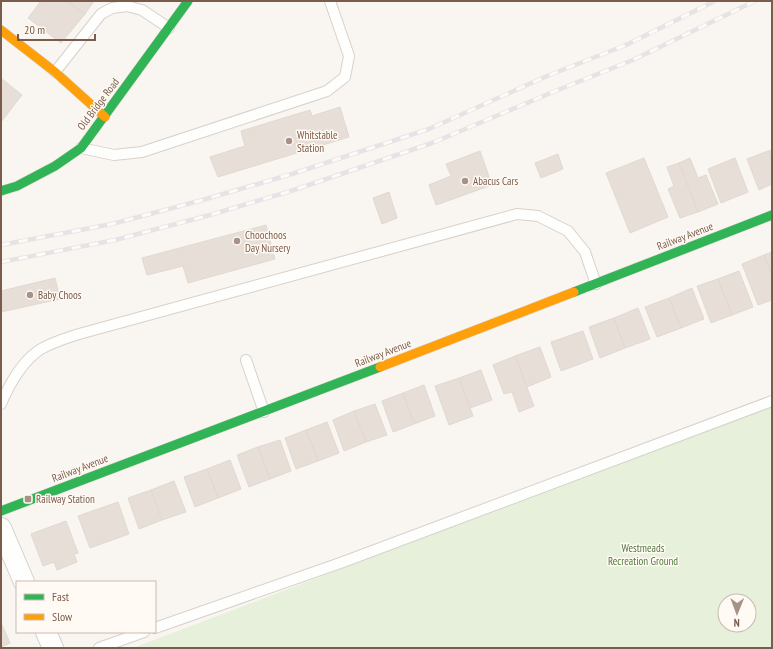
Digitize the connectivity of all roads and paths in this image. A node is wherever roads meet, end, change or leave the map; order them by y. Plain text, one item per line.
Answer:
1 (188, 1) edge
2 (330, 1) edge
3 (169, 28) junction
4 (1, 30) edge
5 (55, 72) junction
6 (105, 117) junction
7 (81, 148) junction
8 (1, 191) edge
9 (772, 215) edge
10 (596, 284) junction
11 (246, 360) dead end
12 (772, 401) edge
13 (1, 404) edge
14 (264, 412) junction
15 (1, 511) edge
16 (1, 528) edge
17 (24, 581) edge
18 (156, 628) edge
19 (46, 633) edge
20 (141, 633) edge
21 (53, 648) edge
22 (99, 648) edge

1 - 3 street, Old Bridge Road
2 - 7 lane
3 - 5 lane
3 - 6 street, Old Bridge Road
4 - 5 street
5 - 6 street
6 - 7 street, Old Bridge Road
7 - 8 street, Old Bridge Road
9 - 10 street, Railway Avenue
10 - 13 lane
10 - 14 street, Railway Avenue
11 - 14 lane
12 - 18 lane
14 - 15 street, Railway Avenue
16 - 17 street
19 - 21 street
20 - 22 lane

